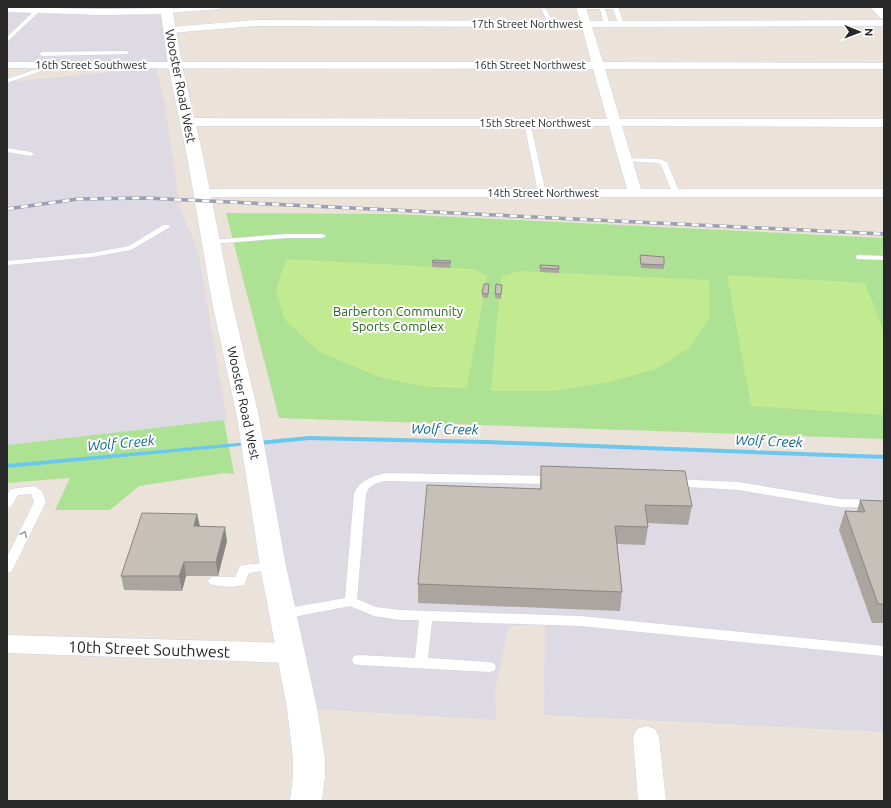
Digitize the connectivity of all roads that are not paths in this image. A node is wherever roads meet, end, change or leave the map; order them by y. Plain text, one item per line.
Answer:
1 (218, 7) edge
2 (581, 7) edge
3 (584, 7) edge
4 (602, 7) edge
5 (875, 7) edge
6 (7, 9) edge
7 (42, 9) edge
8 (166, 9) edge
9 (543, 9) dead end
10 (884, 16) edge
11 (884, 23) edge
12 (551, 24) junction
13 (586, 24) junction
14 (607, 24) junction
15 (621, 24) junction
16 (170, 30) junction
17 (7, 40) edge
18 (126, 53) dead end
19 (42, 54) dead end
20 (77, 54) junction
21 (7, 65) edge
22 (45, 65) junction
23 (68, 65) junction
24 (175, 65) junction
25 (598, 66) junction
26 (884, 66) edge
27 (7, 81) edge
28 (187, 122) junction
29 (527, 122) junction
30 (615, 123) junction
31 (884, 123) edge
32 (7, 150) edge
33 (31, 154) dead end
34 (626, 160) junction
35 (202, 193) junction
36 (542, 193) junction
37 (635, 193) junction
38 (676, 193) junction
39 (884, 194) edge
40 (166, 227) dead end
41 (322, 236) dead end
42 (211, 242) junction
43 (860, 257) dead end
44 (884, 258) edge
45 (7, 263) edge
46 (566, 480) edge
47 (661, 482) edge
48 (7, 504) edge
49 (884, 504) edge
50 (273, 566) junction
51 (7, 569) edge
52 (214, 581) dead end
53 (351, 600) junction
54 (283, 614) junction
55 (426, 616) junction
56 (7, 644) edge
57 (884, 651) edge
58 (291, 653) junction
59 (359, 660) dead end
60 (421, 663) junction
61 (489, 667) dead end
62 (646, 738) dead end
63 (306, 801) edge
64 (652, 801) edge

1 - 8 lane
2 - 13 street
3 - 4 lane
4 - 14 lane
4 - 15 lane
5 - 10 street
6 - 7 street
7 - 8 street
7 - 17 lane
8 - 16 main road, Wooster Road West
9 - 12 lane
11 - 15 street, 17th Street Northwest
12 - 13 street, 17th Street Northwest
12 - 16 street, 17th Street Northwest
13 - 14 street, 17th Street Northwest
13 - 25 street
14 - 15 street, 17th Street Northwest
16 - 24 main road, Wooster Road West
18 - 20 lane
19 - 20 lane
20 - 23 lane
21 - 22 street, 16th Street Southwest
22 - 23 street, 16th Street Southwest
22 - 27 lane
23 - 24 street, 16th Street Southwest
24 - 25 street, 16th Street Northwest
24 - 28 main road, Wooster Road West
25 - 26 street, 16th Street Northwest
25 - 30 street
28 - 29 street, 15th Street Northwest
28 - 35 main road, Wooster Road West
29 - 30 street, 15th Street Northwest
29 - 36 lane
30 - 31 street, 15th Street Northwest
30 - 34 street
32 - 33 lane
34 - 37 street
34 - 38 lane
35 - 36 street, 14th Street Northwest
35 - 42 main road, Wooster Road West
36 - 37 street, 14th Street Northwest
37 - 38 street, 14th Street Northwest
38 - 39 street, 14th Street Northwest
40 - 45 lane
41 - 42 lane
42 - 50 main road, Wooster Road West
43 - 44 lane
46 - 53 lane
47 - 49 lane
51 -> 48 lane
50 - 52 lane
50 - 54 main road, Wooster Road West
53 - 54 lane
53 - 55 lane
54 - 58 main road, Wooster Road West
55 - 57 lane
55 - 60 lane
56 - 58 street, 10th Street Southwest
58 - 63 main road, Wooster Road West
59 - 60 lane
60 - 61 lane
62 - 64 street

